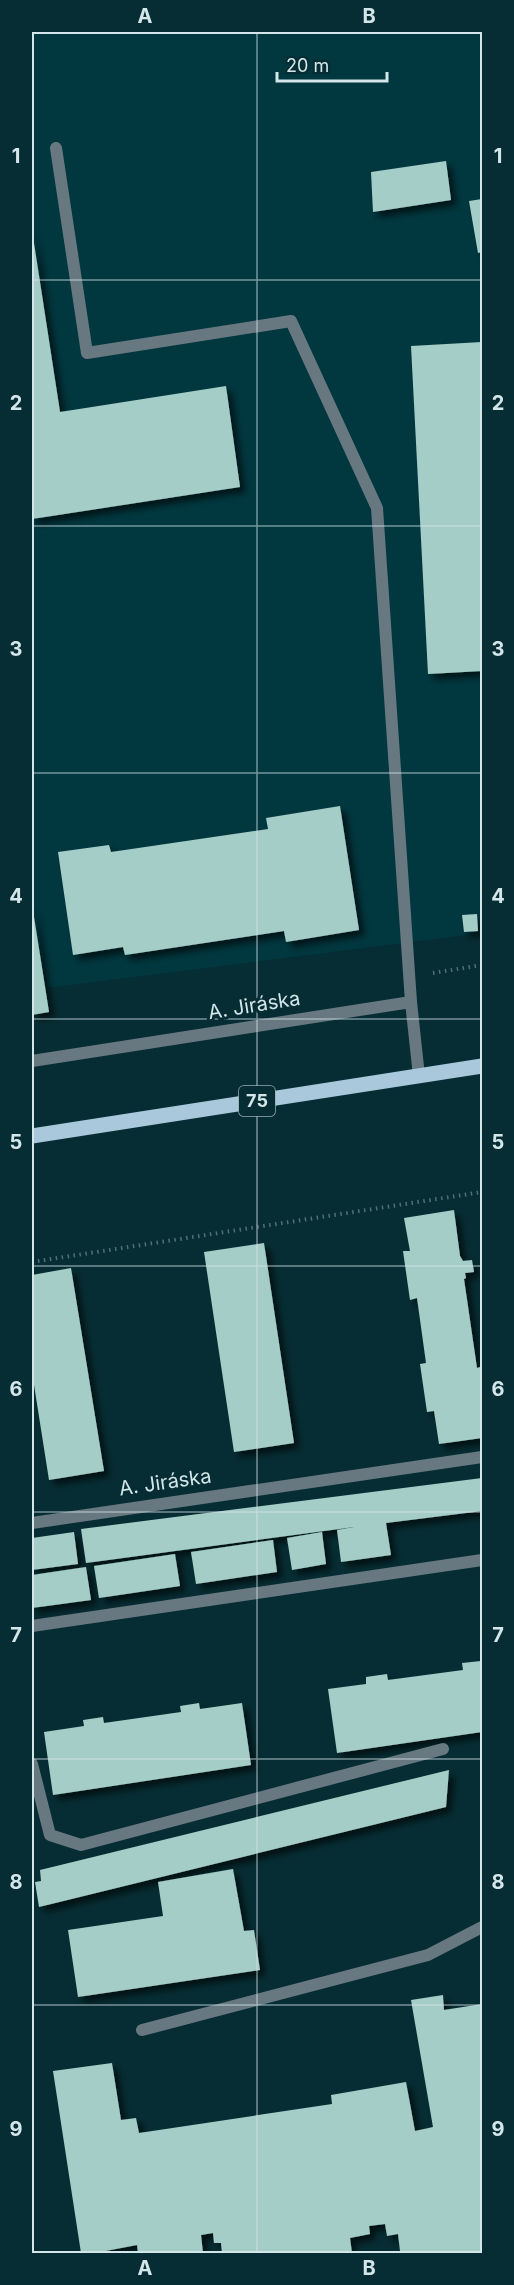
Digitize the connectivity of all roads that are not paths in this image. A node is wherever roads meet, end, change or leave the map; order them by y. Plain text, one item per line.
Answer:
1 (56, 147) dead end
2 (411, 1002) junction
3 (32, 1061) edge
4 (483, 1065) edge
5 (419, 1076) junction
6 (32, 1136) edge
7 (483, 1457) edge
8 (32, 1523) edge
9 (483, 1560) edge
10 (32, 1626) edge
11 (443, 1749) dead end
12 (32, 1764) edge
13 (483, 1927) edge
14 (142, 2030) dead end

1 - 2 street
2 - 3 street, A. Jiráska
2 - 5 street
4 - 5 main road, 75
5 - 6 main road, 75
7 - 8 street, A. Jiráska
9 - 10 street
11 - 12 street
13 - 14 street

